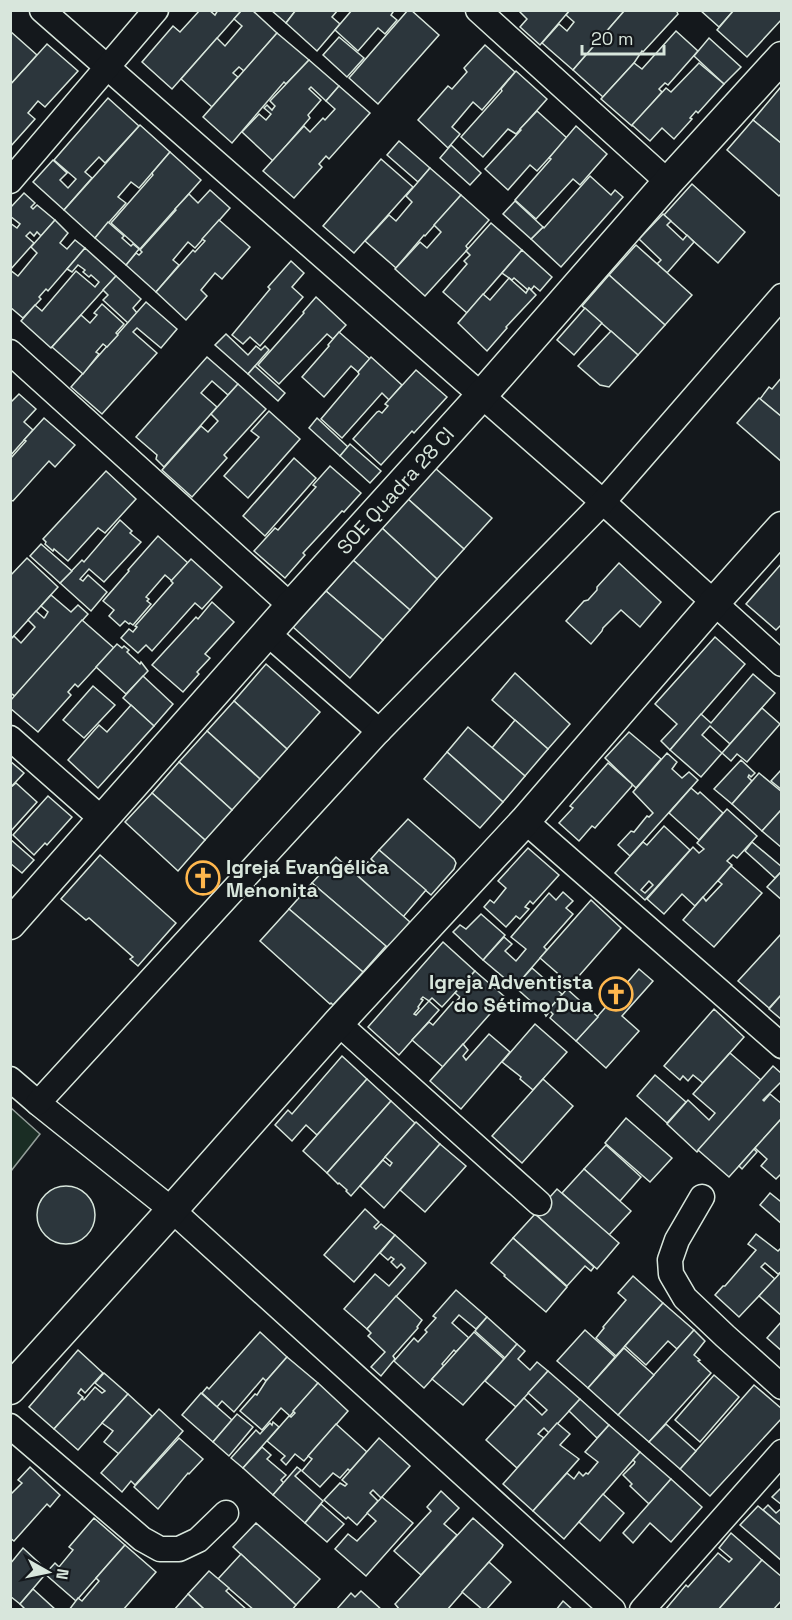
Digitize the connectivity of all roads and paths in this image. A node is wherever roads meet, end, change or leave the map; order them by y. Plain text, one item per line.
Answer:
1 (42, 10) edge
2 (156, 10) edge
3 (478, 10) edge
4 (782, 57) edge
5 (107, 68) junction
6 (10, 181) edge
7 (668, 182) junction
8 (782, 296) edge
9 (10, 352) edge
10 (481, 396) junction
11 (603, 502) junction
12 (782, 527) edge
13 (713, 604) junction
14 (291, 606) junction
15 (267, 633) junction
16 (782, 664) edge
17 (379, 730) junction
18 (10, 738) edge
19 (103, 820) junction
20 (525, 821) junction
21 (10, 924) edge
22 (338, 1023) junction
23 (782, 1046) edge
24 (10, 1079) edge
25 (38, 1103) junction
26 (702, 1197) dead end
27 (539, 1203) dead end
28 (172, 1210) junction
29 (782, 1387) edge
30 (10, 1389) edge
31 (10, 1426) edge
32 (782, 1452) edge
33 (226, 1513) dead end
34 (613, 1610) edge
35 (642, 1610) edge

1 - 5 street
2 - 5 street
3 - 7 street
4 - 7 street, SOE Quadra 28 CI
5 - 6 street
5 - 10 street
7 - 10 street, SOE Quadra 28 CI
8 - 11 street
9 - 14 street
10 - 11 street
10 - 14 street, SOE Quadra 28 CI
11 - 13 street
11 - 17 street
12 - 13 street
13 - 16 street
13 - 20 street
14 - 15 street, SOE Quadra 28 CI
15 - 17 street
15 - 19 street, SOE Quadra 28 CI
17 - 25 street
18 - 19 street
19 - 21 street, SOE Quadra 28 CI
20 - 22 street
20 - 23 street
22 - 27 street
22 - 28 street
24 - 25 street
25 - 28 street
26 - 29 street
28 - 30 street
28 - 34 street
31 - 33 street
32 - 35 street

